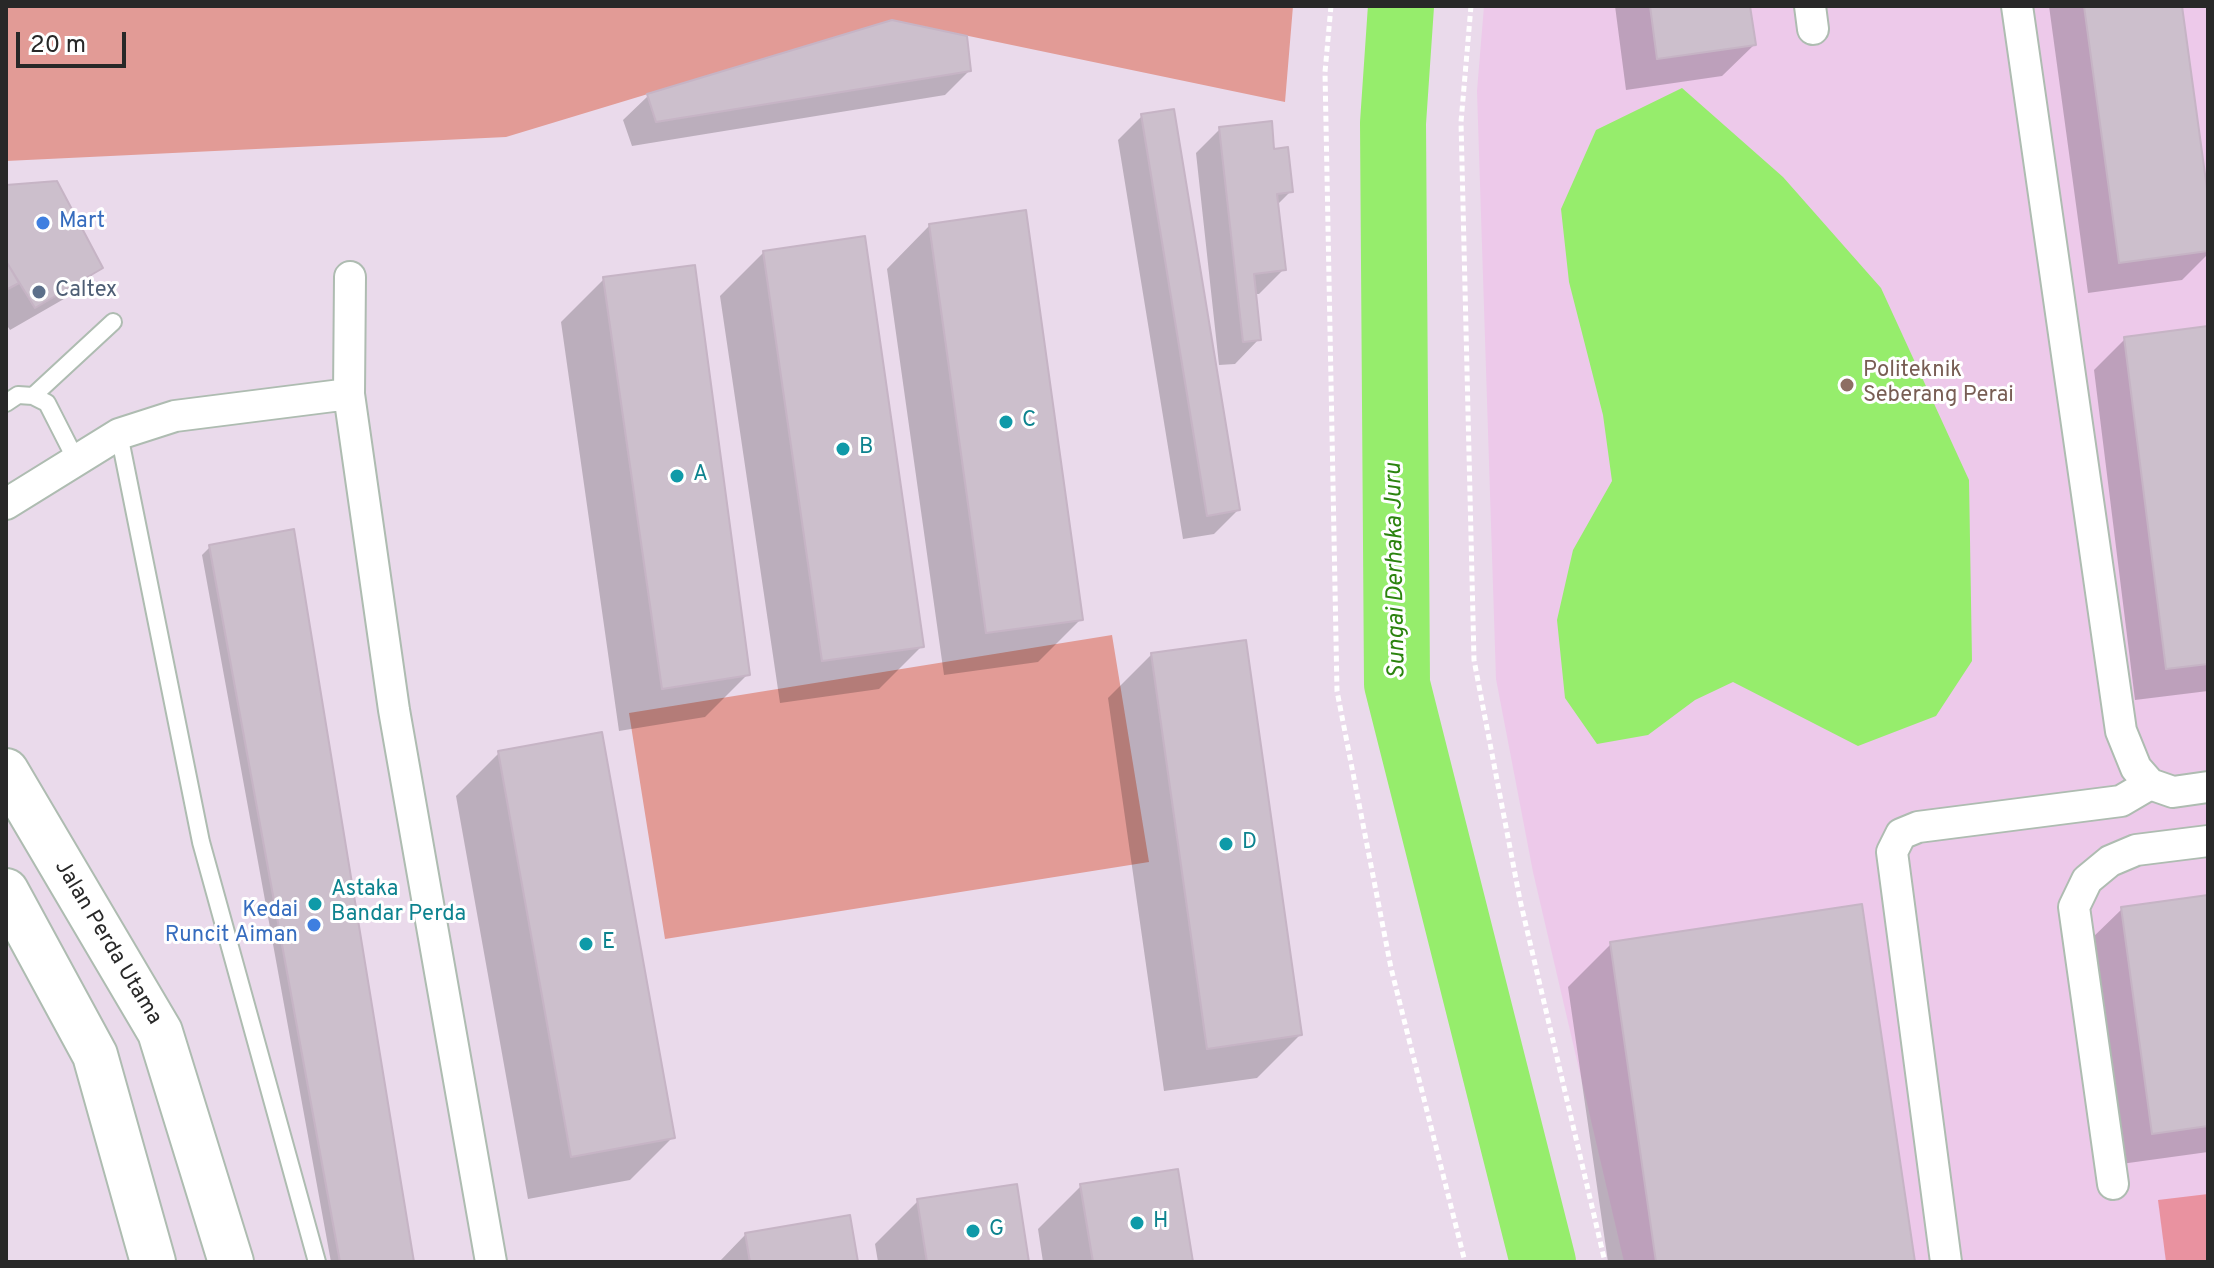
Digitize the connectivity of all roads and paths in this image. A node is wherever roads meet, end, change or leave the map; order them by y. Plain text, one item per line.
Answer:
1 (1331, 6) edge
2 (1471, 6) edge
3 (2017, 6) edge
4 (350, 277) dead end
5 (113, 322) dead end
6 (349, 394) junction
7 (33, 396) junction
8 (6, 403) edge
9 (119, 434) junction
10 (75, 458) junction
11 (6, 504) edge
12 (6, 771) edge
13 (2150, 784) junction
14 (2208, 787) edge
15 (2208, 841) edge
16 (6, 891) edge
17 (2113, 1184) dead end
18 (153, 1262) edge
19 (231, 1262) edge
20 (317, 1262) edge
21 (491, 1262) edge
22 (1465, 1262) edge
23 (1605, 1262) edge
24 (1946, 1262) edge

1 - 22 path
2 - 23 path
3 - 13 street
4 - 6 street
5 - 7 lane
6 - 9 street
6 - 21 street
7 - 8 lane
7 - 10 lane
9 - 10 street
9 - 20 lane
10 - 11 street
12 - 19 street, Jalan Perda Utama
13 - 14 street
13 - 24 street
15 - 17 street
16 - 18 street

